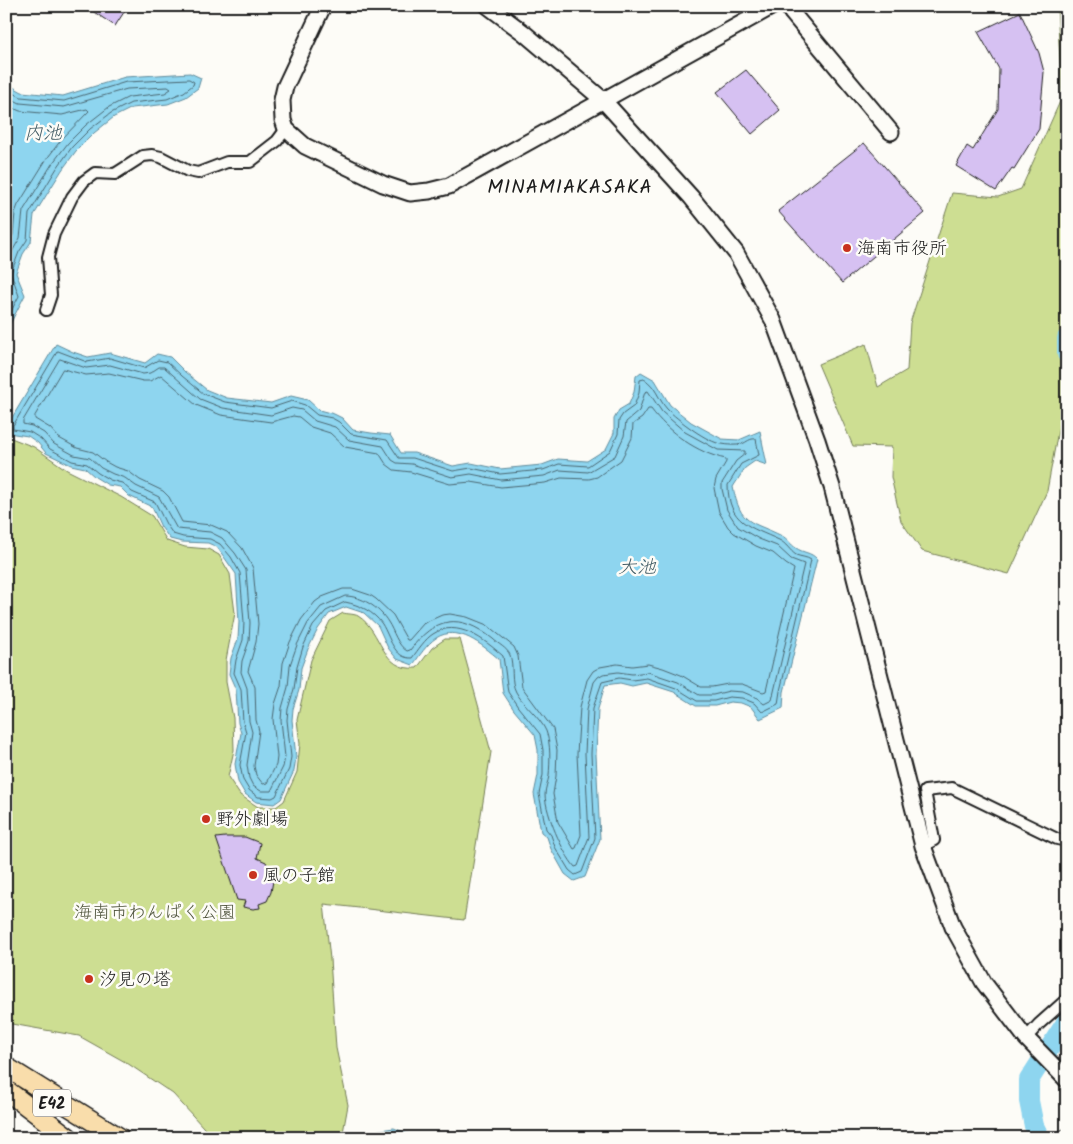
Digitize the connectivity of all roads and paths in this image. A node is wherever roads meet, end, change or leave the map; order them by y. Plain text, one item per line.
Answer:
1 (323, 6) edge
2 (488, 6) edge
3 (773, 6) edge
4 (788, 6) edge
5 (603, 100) junction
6 (286, 129) junction
7 (891, 132) dead end
8 (46, 310) dead end
9 (1067, 841) edge
10 (923, 846) junction
11 (1067, 998) edge
12 (1029, 1041) junction
13 (6, 1068) edge
14 (1067, 1080) edge
15 (6, 1090) edge
16 (6, 1095) edge
17 (61, 1138) edge
18 (69, 1138) edge
19 (96, 1138) edge
20 (120, 1138) edge

1 - 6 street
2 - 5 street
3 - 5 street
4 - 7 street
5 - 6 street
5 - 10 street
6 - 8 street
9 - 10 street
10 - 12 street
11 - 12 street
12 - 14 street
13 - 19 highway, E42
13 - 20 highway
15 - 18 highway, E42
16 - 17 highway

